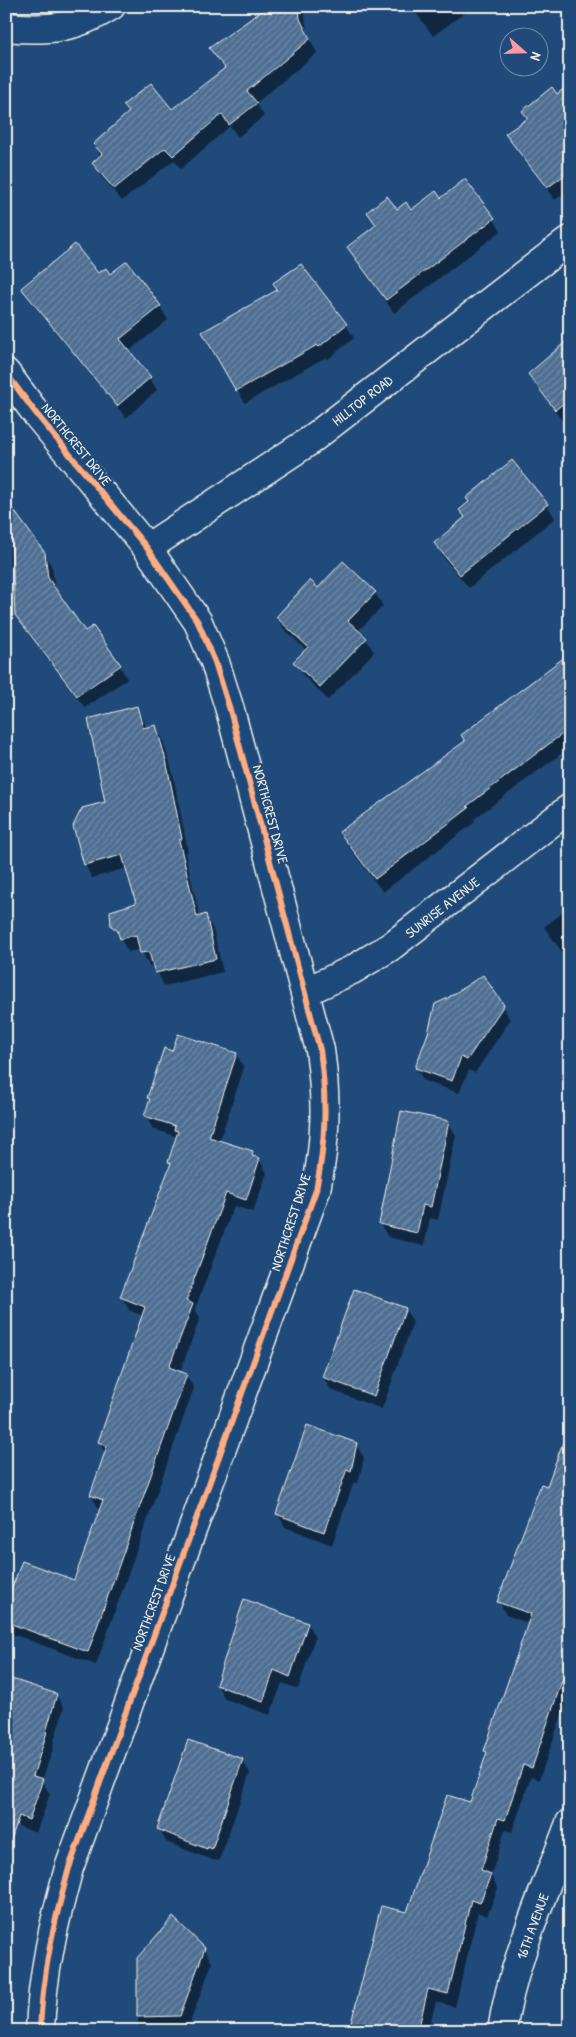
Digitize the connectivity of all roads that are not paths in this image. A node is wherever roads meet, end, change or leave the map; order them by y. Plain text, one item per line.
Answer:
1 (111, 6) edge
2 (6, 27) edge
3 (570, 240) edge
4 (6, 373) edge
5 (146, 548) junction
6 (570, 808) edge
7 (306, 992) junction
8 (570, 1823) edge
9 (40, 2031) edge
10 (502, 2031) edge

1 - 2 street
3 - 5 street, HILLTOP ROAD
4 - 5 street, NORTHCREST DRIVE
5 - 7 street, NORTHCREST DRIVE
6 - 7 street, SUNRISE AVENUE
7 - 9 street, NORTHCREST DRIVE
8 - 10 street, 16TH AVENUE

